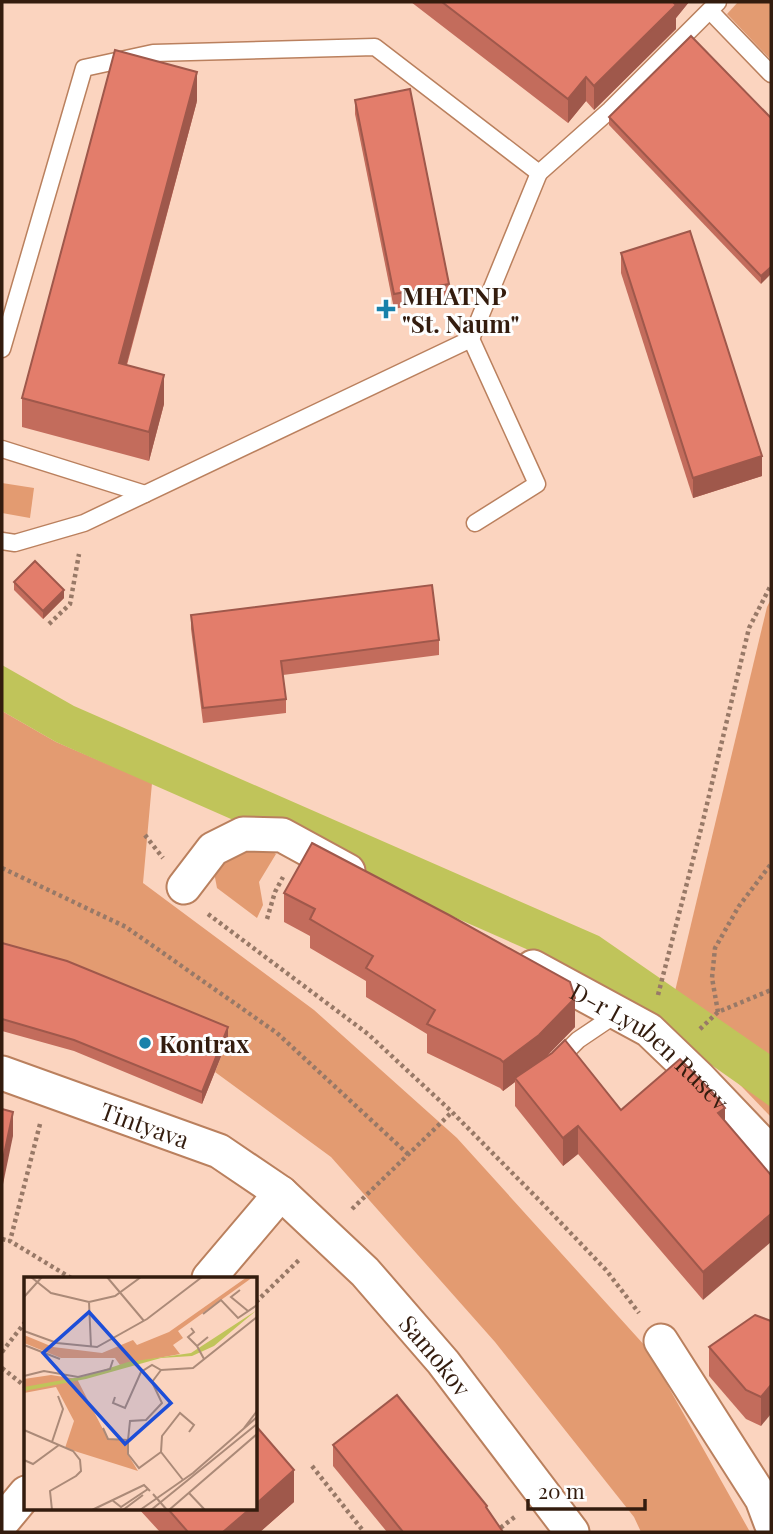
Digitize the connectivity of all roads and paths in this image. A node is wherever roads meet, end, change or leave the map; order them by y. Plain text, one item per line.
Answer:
1 (714, 6) edge
2 (771, 74) edge
3 (539, 173) junction
4 (471, 339) junction
5 (2, 349) edge
6 (2, 449) edge
7 (145, 494) junction
8 (84, 523) junction
9 (475, 523) dead end
10 (2, 541) edge
11 (771, 585) edge
12 (49, 624) dead end
13 (301, 846) junction
14 (771, 864) edge
15 (2, 868) edge
16 (184, 887) joint
17 (379, 887) edge
18 (267, 919) dead end
19 (509, 955) edge
20 (771, 990) edge
21 (718, 1012) junction
22 (618, 1013) junction
23 (649, 1030) junction
24 (674, 1054) junction
25 (546, 1072) edge
26 (2, 1073) edge
27 (49, 1090) junction
28 (452, 1112) junction
29 (409, 1154) junction
30 (771, 1157) edge
31 (281, 1193) junction
32 (326, 1235) junction
33 (2, 1239) edge
34 (10, 1241) junction
35 (61, 1276) edge
36 (211, 1277) edge
37 (257, 1301) edge
38 (24, 1324) edge
39 (661, 1341) joint
40 (2, 1352) edge
41 (2, 1368) edge
42 (24, 1385) edge
43 (312, 1466) dead end
44 (24, 1495) edge
45 (768, 1498) edge
46 (2, 1522) edge
47 (364, 1532) edge
48 (572, 1532) edge

1 - 2 lane
1 - 3 lane
3 - 4 lane
3 - 5 lane
4 - 7 lane
4 - 9 lane
6 - 7 lane
7 - 8 lane
8 - 10 lane
8 - 12 path
11 - 23 path
13 - 16 street
13 - 17 street
13 - 18 path
14 - 21 path
15 - 29 path
16 - 28 path
19 - 22 street, D-r Lyuben Rusev
20 - 21 path
21 - 24 path
22 - 23 street, D-r Lyuben Rusev
22 - 25 lane
23 - 24 street, D-r Lyuben Rusev
24 - 30 street, D-r Lyuben Rusev
26 - 27 street, Tintyava
27 - 31 street, Tintyava
27 - 34 path
28 - 29 path
28 - 39 path
29 - 32 path
31 - 32 street, Samokov
31 - 36 street
32 - 37 path
32 - 48 street, Samokov
33 - 34 path
34 - 35 path
38 - 40 path
39 - 45 street
41 - 42 path
43 - 47 path
44 - 46 street

